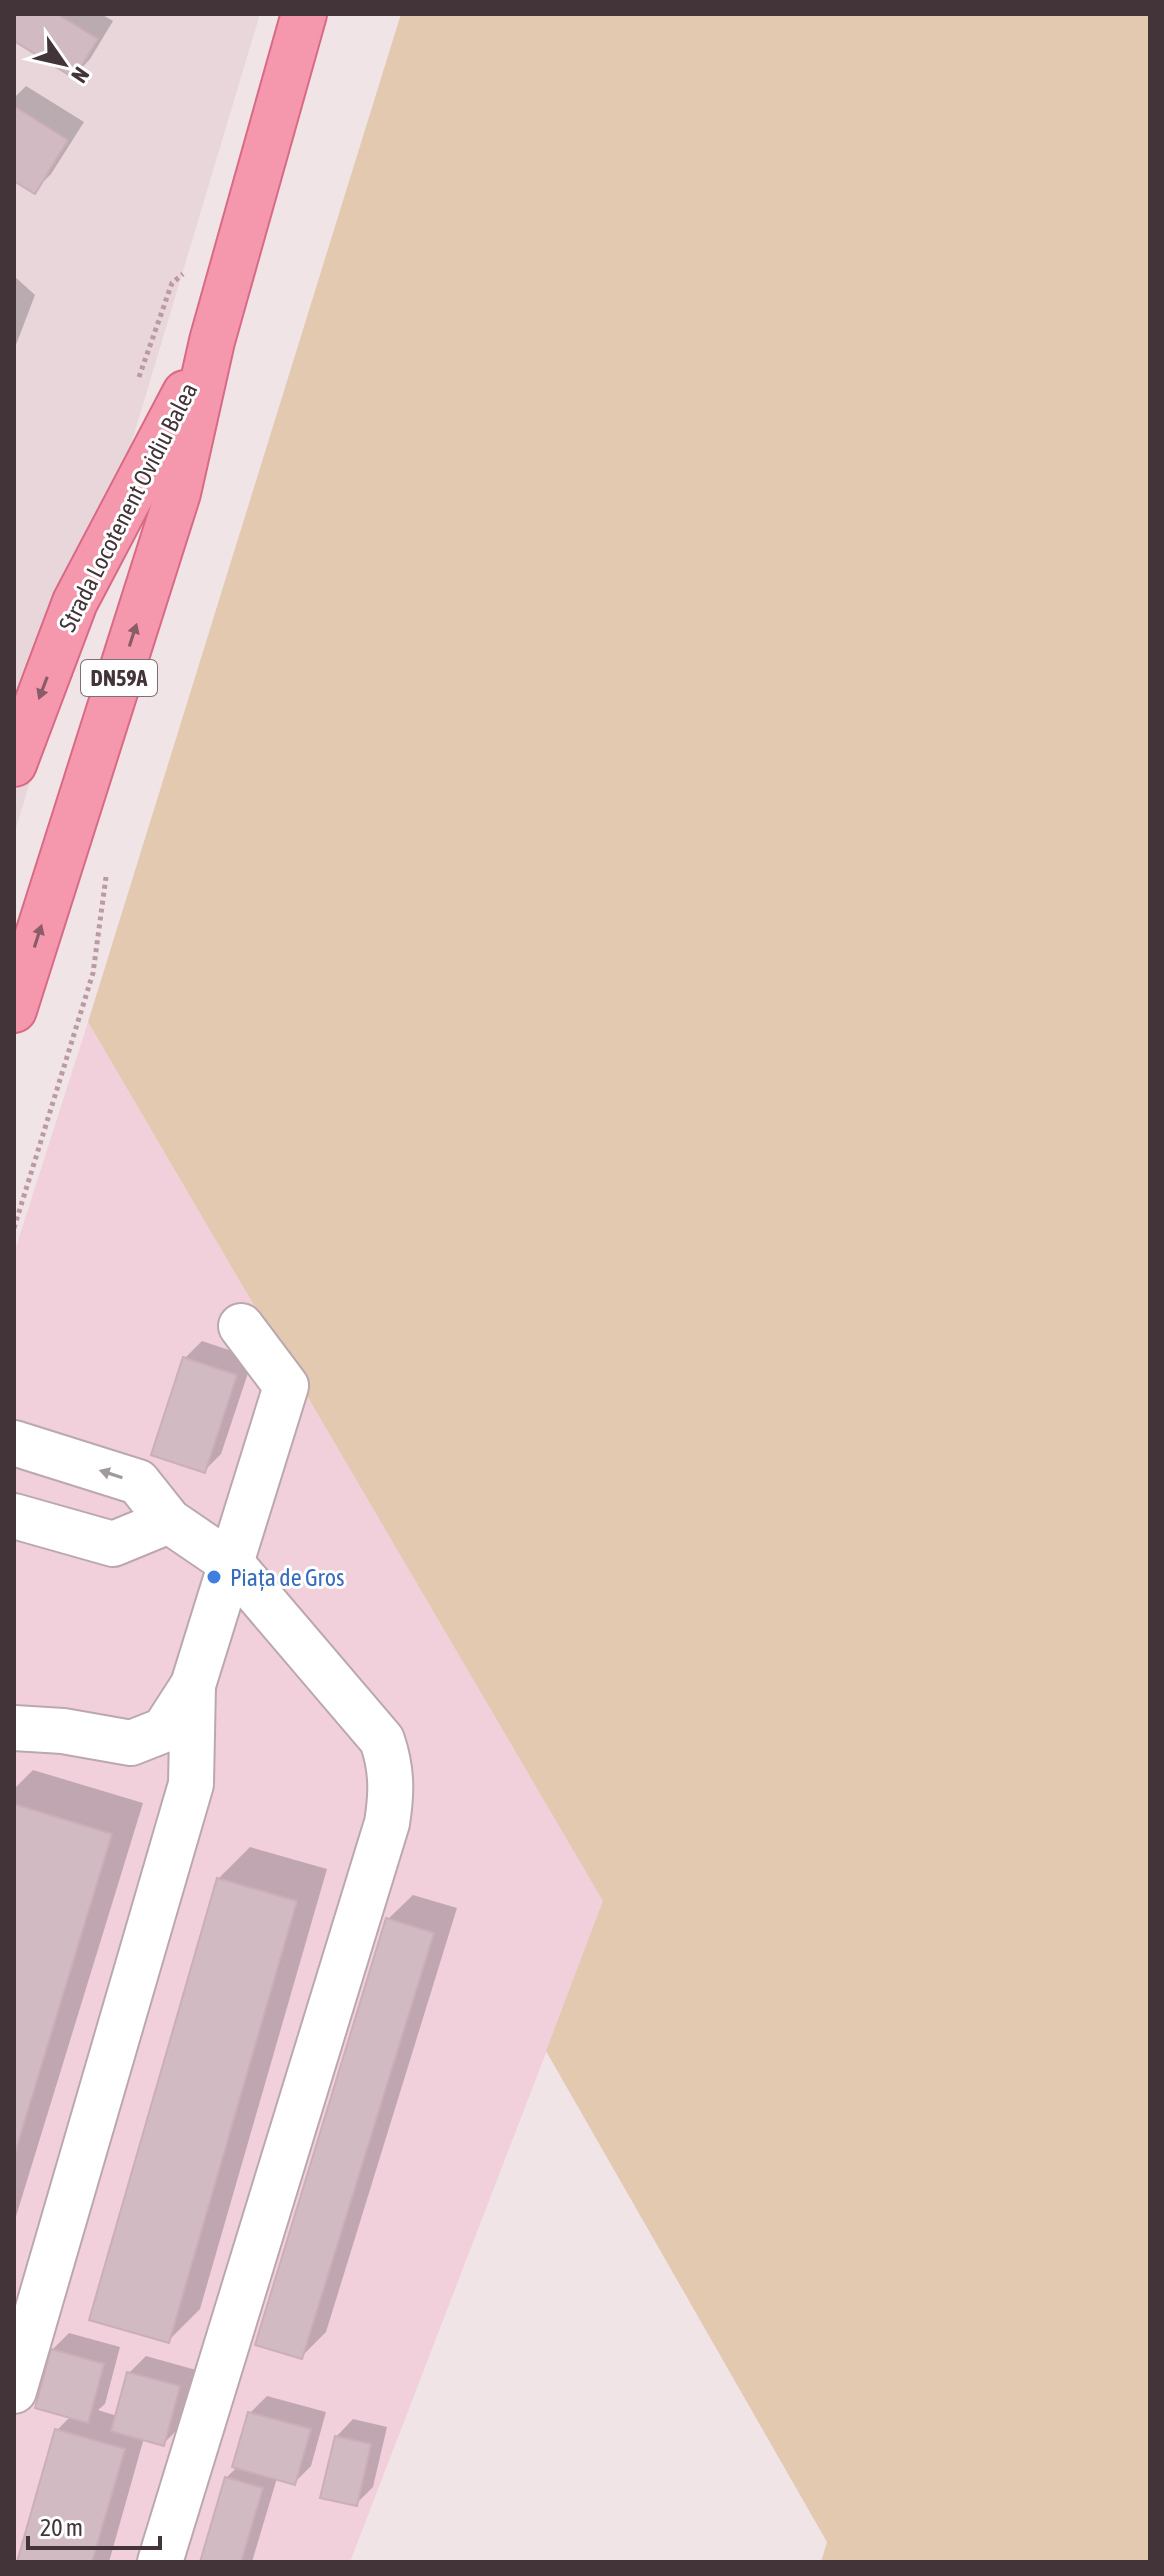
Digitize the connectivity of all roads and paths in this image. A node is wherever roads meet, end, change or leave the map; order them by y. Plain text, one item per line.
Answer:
1 (304, 14) edge
2 (212, 341) junction
3 (14, 764) edge
4 (14, 1010) edge
5 (241, 1326) dead end
6 (14, 1443) edge
7 (14, 1516) edge
8 (169, 1521) junction
9 (232, 1564) junction
10 (193, 1685) junction
11 (14, 1728) edge
12 (14, 2391) edge
13 (160, 2562) edge

1 - 2 main road, Strada Locotenent Ovidiu Balea / DN59A
2 -> 3 main road, Strada Locotenent Ovidiu Balea / DN59A
4 -> 2 main road, Strada Locotenent Ovidiu Balea / DN59A
5 - 9 lane
8 -> 6 lane
7 - 8 lane
8 - 9 lane
9 - 10 lane
9 - 13 lane
10 - 11 lane
10 - 12 lane

